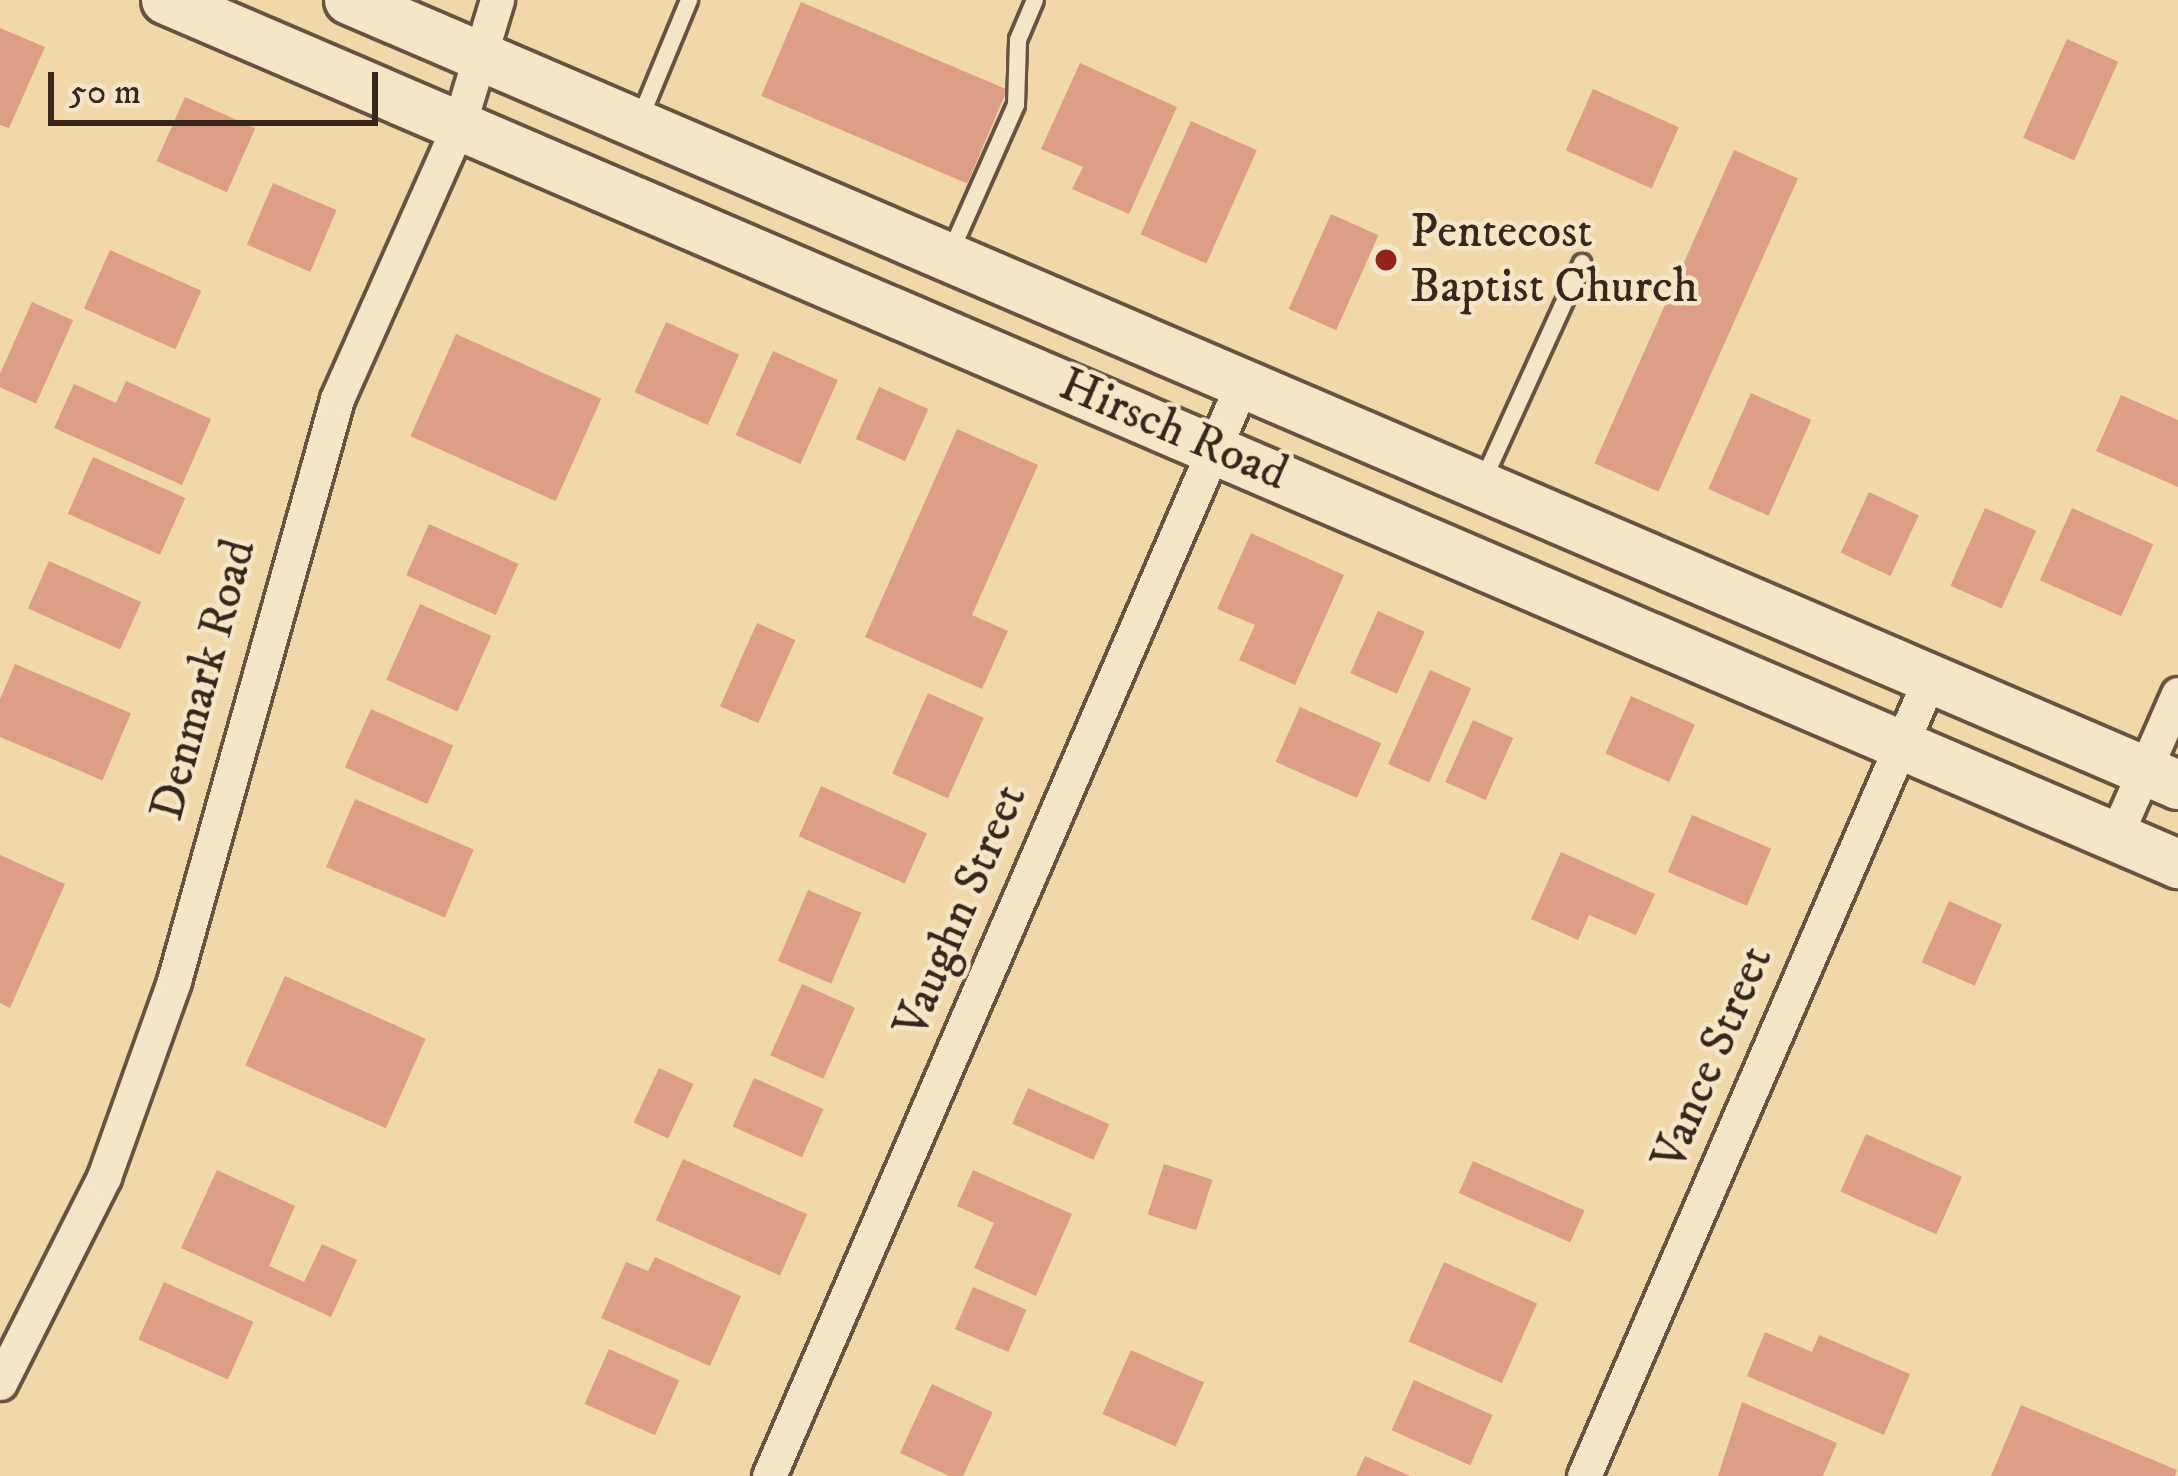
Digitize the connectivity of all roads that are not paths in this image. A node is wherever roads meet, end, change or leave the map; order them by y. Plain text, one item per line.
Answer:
1 (166, 0) edge
2 (349, 0) edge
3 (497, 0) edge
4 (689, 0) edge
5 (1035, 0) edge
6 (474, 54) junction
7 (638, 124) junction
8 (459, 125) junction
9 (948, 258) junction
10 (1582, 263) dead end
11 (1242, 384) junction
12 (1214, 448) junction
13 (1481, 486) junction
14 (1930, 678) junction
15 (2178, 694) edge
16 (1902, 744) junction
17 (2162, 778) edge
18 (2116, 836) junction
19 (2178, 864) edge
20 (0, 1383) edge
21 (769, 1476) edge
22 (1584, 1476) edge

1 - 8 main road, Hirsch Road
2 - 6 main road, Hirsch Road
3 - 6 street, Denmark Road
4 - 7 lane
5 - 9 lane
6 - 7 main road, Hirsch Road
6 - 8 street, Denmark Road
7 - 9 main road, Hirsch Road
8 - 12 main road, Hirsch Road
8 - 20 street, Denmark Road
9 - 11 main road, Hirsch Road
10 - 13 lane
11 - 12 street, Vaughn Street
11 - 13 main road, Hirsch Road
12 - 16 main road, Hirsch Road
12 - 21 street, Vaughn Street
13 - 14 main road, Hirsch Road
14 - 16 street, Vance Street
14 - 17 main road, Hirsch Road
15 - 17 street
16 - 18 main road, Hirsch Road
16 - 22 street, Vance Street
17 - 18 street
18 - 19 main road, Hirsch Road

